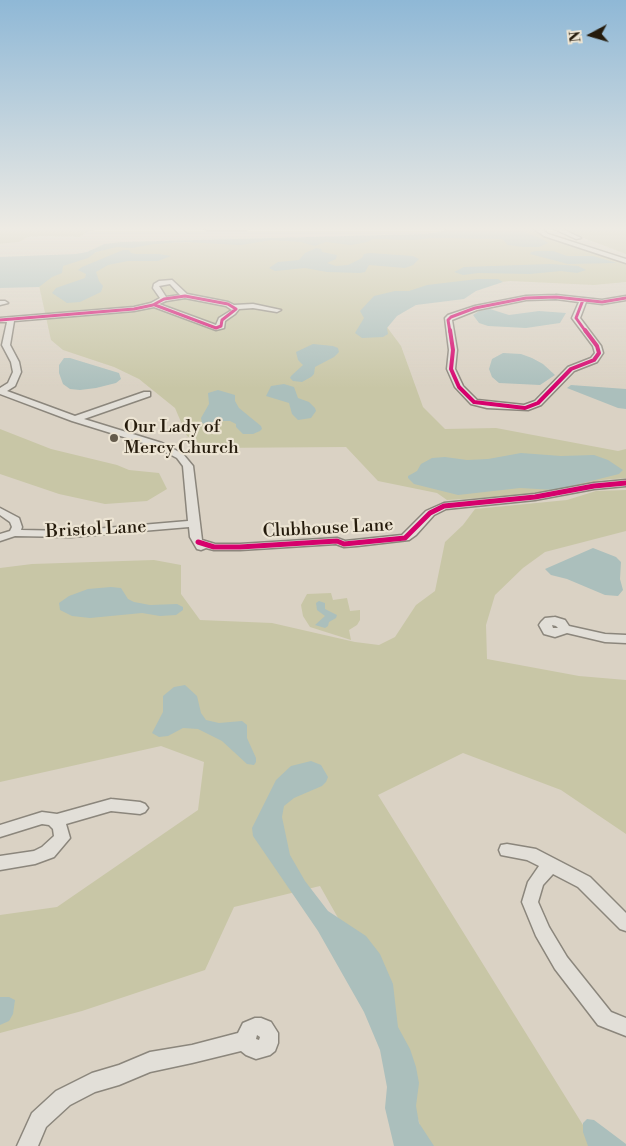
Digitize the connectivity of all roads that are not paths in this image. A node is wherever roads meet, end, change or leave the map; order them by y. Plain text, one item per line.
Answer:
1 (185, 296) junction
2 (626, 298) edge
3 (164, 299) junction
4 (583, 300) junction
5 (155, 305) junction
6 (235, 307) junction
7 (278, 310) dead end
8 (11, 319) junction
9 (0, 320) edge
10 (0, 391) edge
11 (147, 394) dead end
12 (75, 419) junction
13 (626, 483) edge
14 (0, 511) edge
15 (193, 524) junction
16 (14, 532) junction
17 (0, 538) edge
18 (564, 629) dead end
19 (626, 639) edge
20 (140, 808) dead end
21 (55, 821) junction
22 (0, 831) edge
23 (507, 850) dead end
24 (0, 863) edge
25 (547, 863) junction
26 (626, 924) edge
27 (626, 1027) edge
28 (246, 1040) dead end
29 (28, 1146) edge

1 - 3 street
1 - 3 street
1 - 6 street
2 - 4 street
3 - 5 street
4 - 4 street
5 - 6 street
5 - 8 street
6 - 7 street
8 - 9 street
8 - 10 street
10 - 12 street, Clubhouse Lane
11 - 12 street
12 - 15 street, Clubhouse Lane
13 - 15 street, Clubhouse Lane
14 - 16 street
15 - 16 street, Bristol Lane
16 - 17 street, Bristol Lane
18 - 19 street
20 - 21 street
21 - 22 street
21 - 24 street
23 - 25 street
25 - 26 street
25 - 27 street
28 - 29 street

